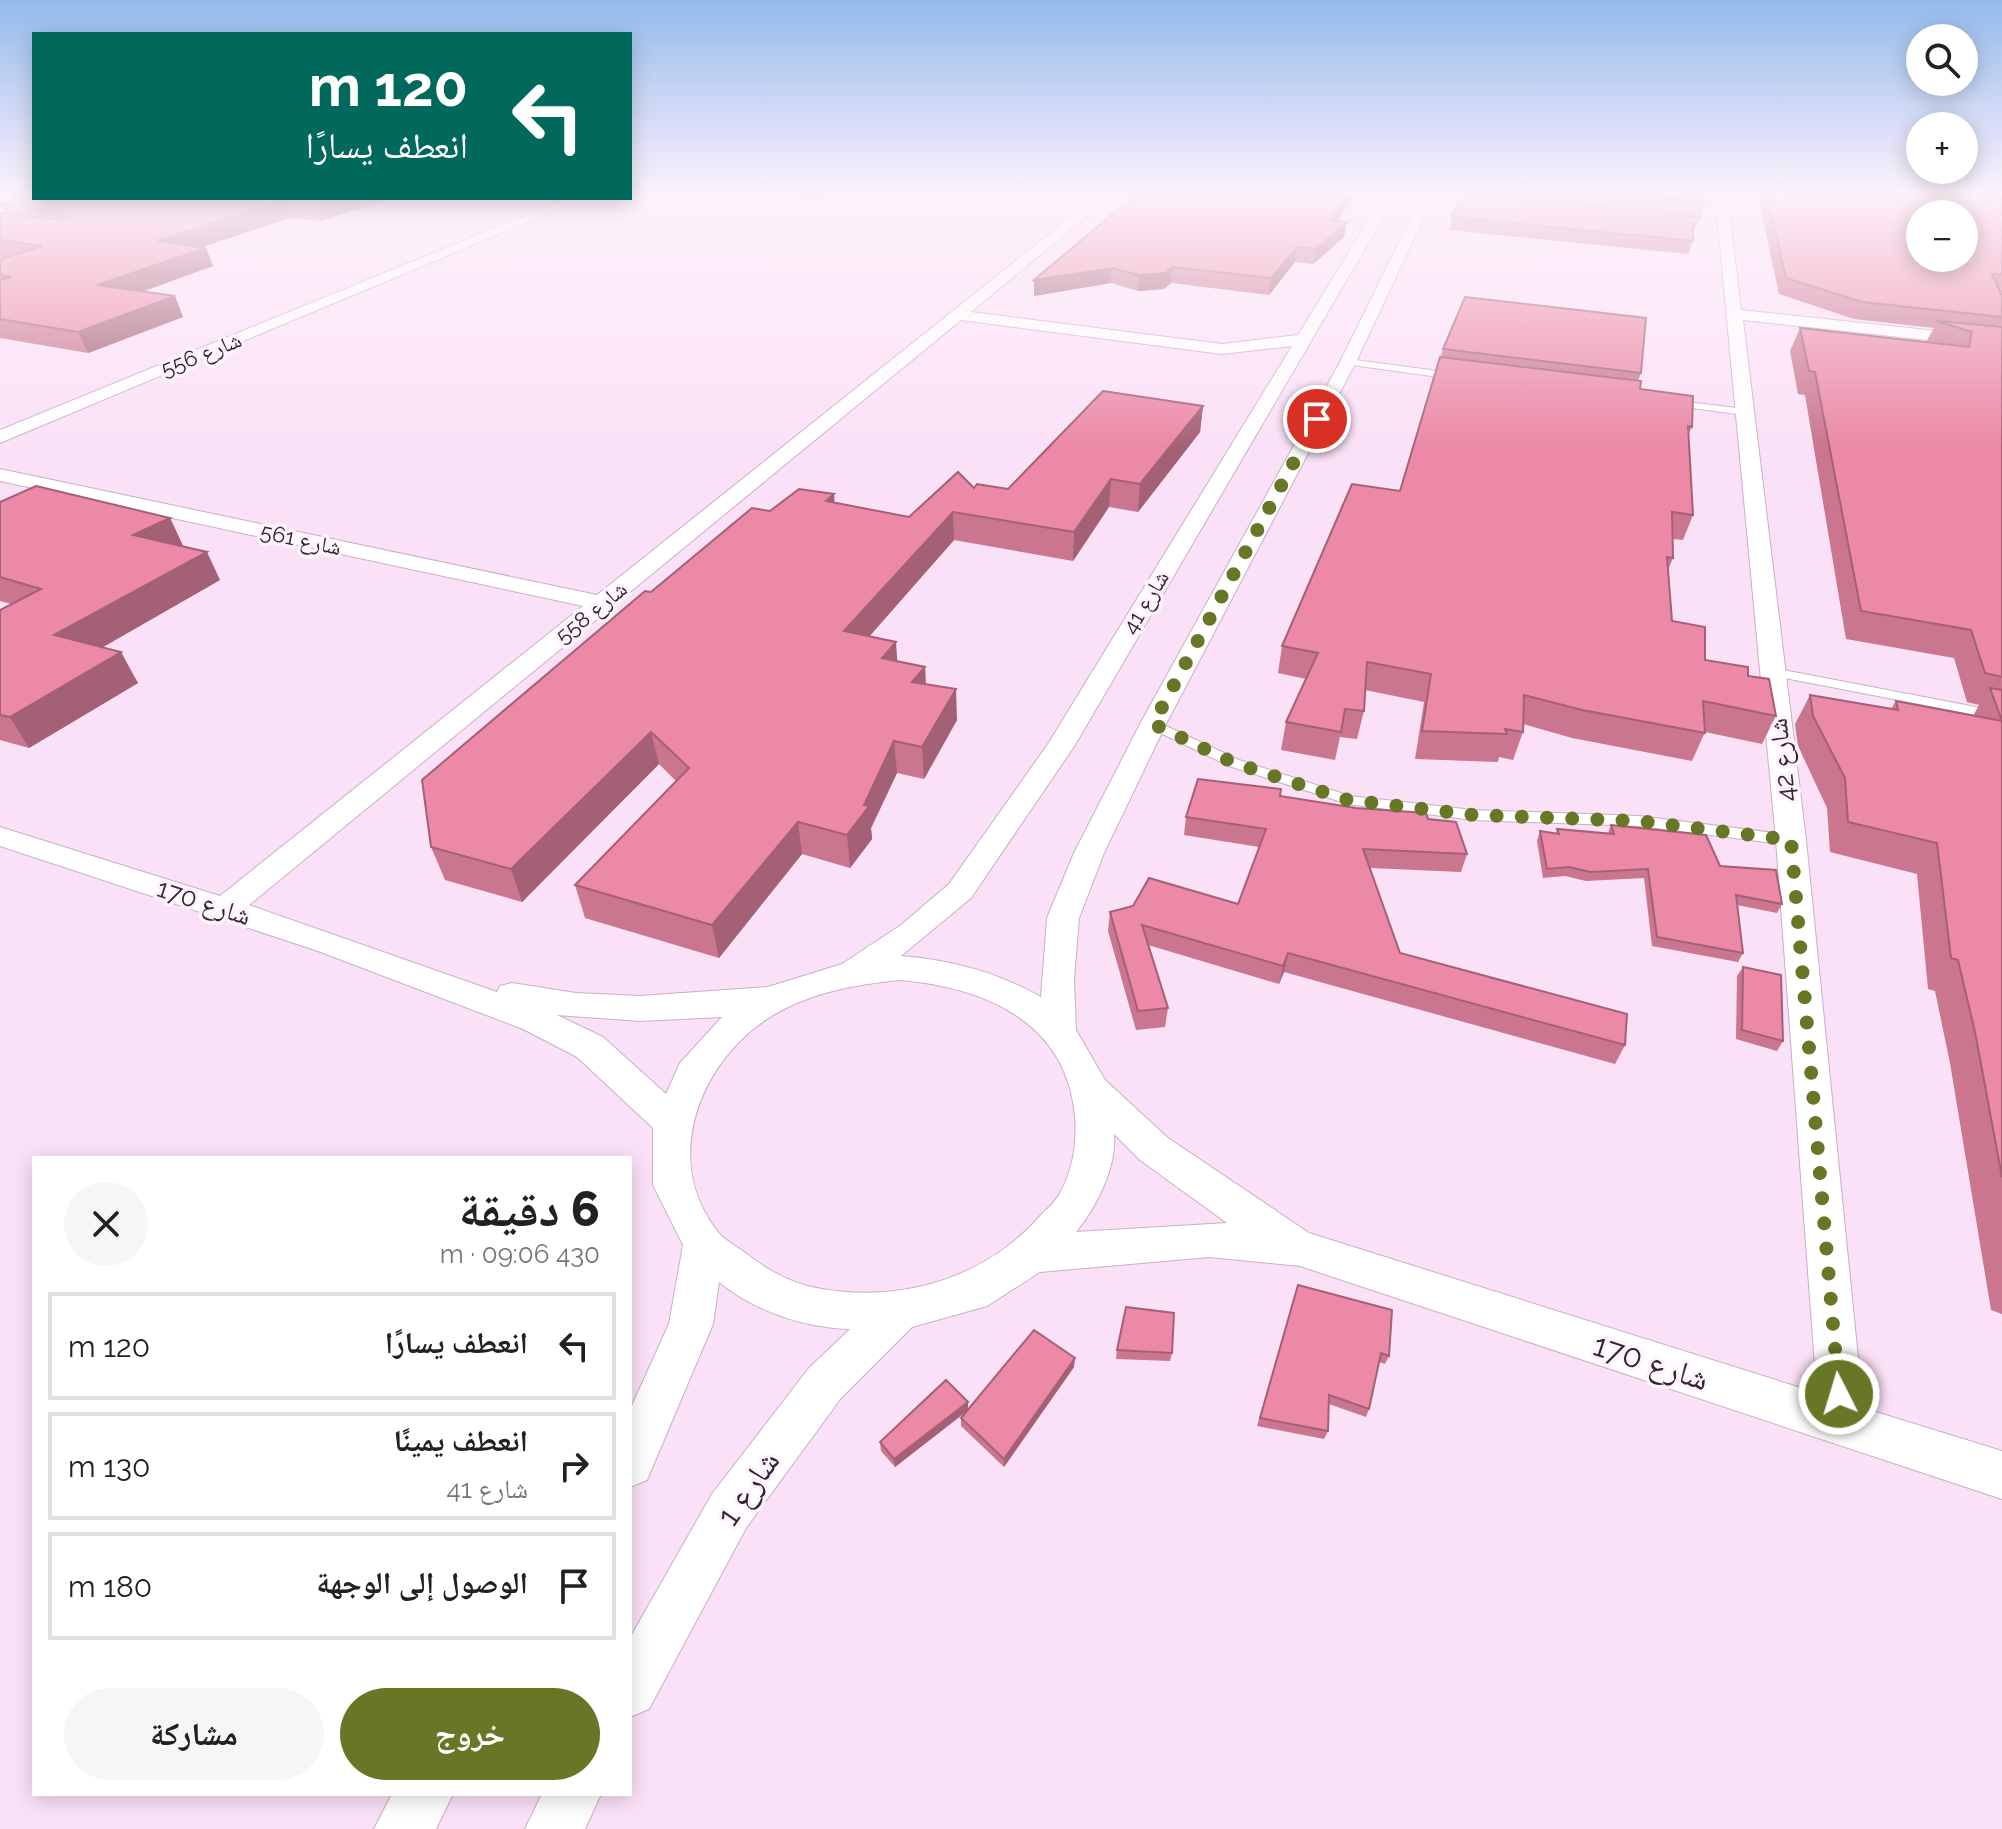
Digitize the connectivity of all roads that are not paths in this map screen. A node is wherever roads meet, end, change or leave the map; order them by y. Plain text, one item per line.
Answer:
1 (387, 277) edge
2 (1005, 277) edge
3 (1340, 277) edge
4 (1389, 277) edge
5 (1727, 277) edge
6 (1734, 314) junction
7 (958, 315) junction
8 (1303, 339) junction
9 (2002, 343) edge
10 (1222, 349) junction
11 (1348, 362) junction
12 (1266, 375) junction
13 (1464, 377) edge
14 (1667, 402) edge
15 (1745, 412) junction
16 (0, 437) edge
17 (0, 475) edge
18 (601, 603) junction
19 (1773, 672) junction
20 (2002, 716) edge
21 (1153, 724) junction
22 (0, 836) edge
23 (1791, 840) junction
24 (224, 909) junction
25 (408, 971) junction
26 (852, 973) junction
27 (774, 999) junction
28 (1059, 1032) junction
29 (1091, 1089) junction
30 (672, 1122) junction
31 (704, 1245) junction
32 (1300, 1248) junction
33 (1033, 1254) junction
34 (899, 1311) junction
35 (1842, 1424) junction
36 (632, 1458) edge
37 (2002, 1475) edge
38 (632, 1686) edge
39 (424, 1796) edge
40 (572, 1796) edge
41 (403, 1829) edge
42 (554, 1829) edge

1 - 16 street, شارع 556
2 - 7 street, شارع 558
3 - 8 street, شارع 41
4 - 11 street
5 - 6 street, شارع 42
6 - 9 street
6 - 15 street, شارع 42
7 - 10 street
7 - 18 street, شارع 558
8 - 10 street
8 - 12 street, شارع 41
10 - 12 street
11 - 13 lane
11 - 21 street
12 - 26 street, شارع 41
14 - 15 lane
15 - 19 street, شارع 42
17 - 18 street, شارع 561
18 - 24 street, شارع 558
19 - 20 lane
19 - 23 street, شارع 42
21 - 23 lane
21 - 28 street
22 - 24 street, شارع 170
23 - 35 street, شارع 42
24 - 25 street, شارع 170
25 - 27 street, شارع 170
25 - 30 street, شارع 170
26 - 27 street
26 - 28 street
27 - 30 street
28 - 29 street
29 - 32 street, شارع 170
29 - 33 street
30 - 31 street
31 - 34 street
31 - 36 street
32 - 33 street, شارع 170
32 - 35 street, شارع 170
33 - 34 street
34 - 38 street, شارع 1
35 - 37 street, شارع 170
39 - 41 street
40 - 42 street

